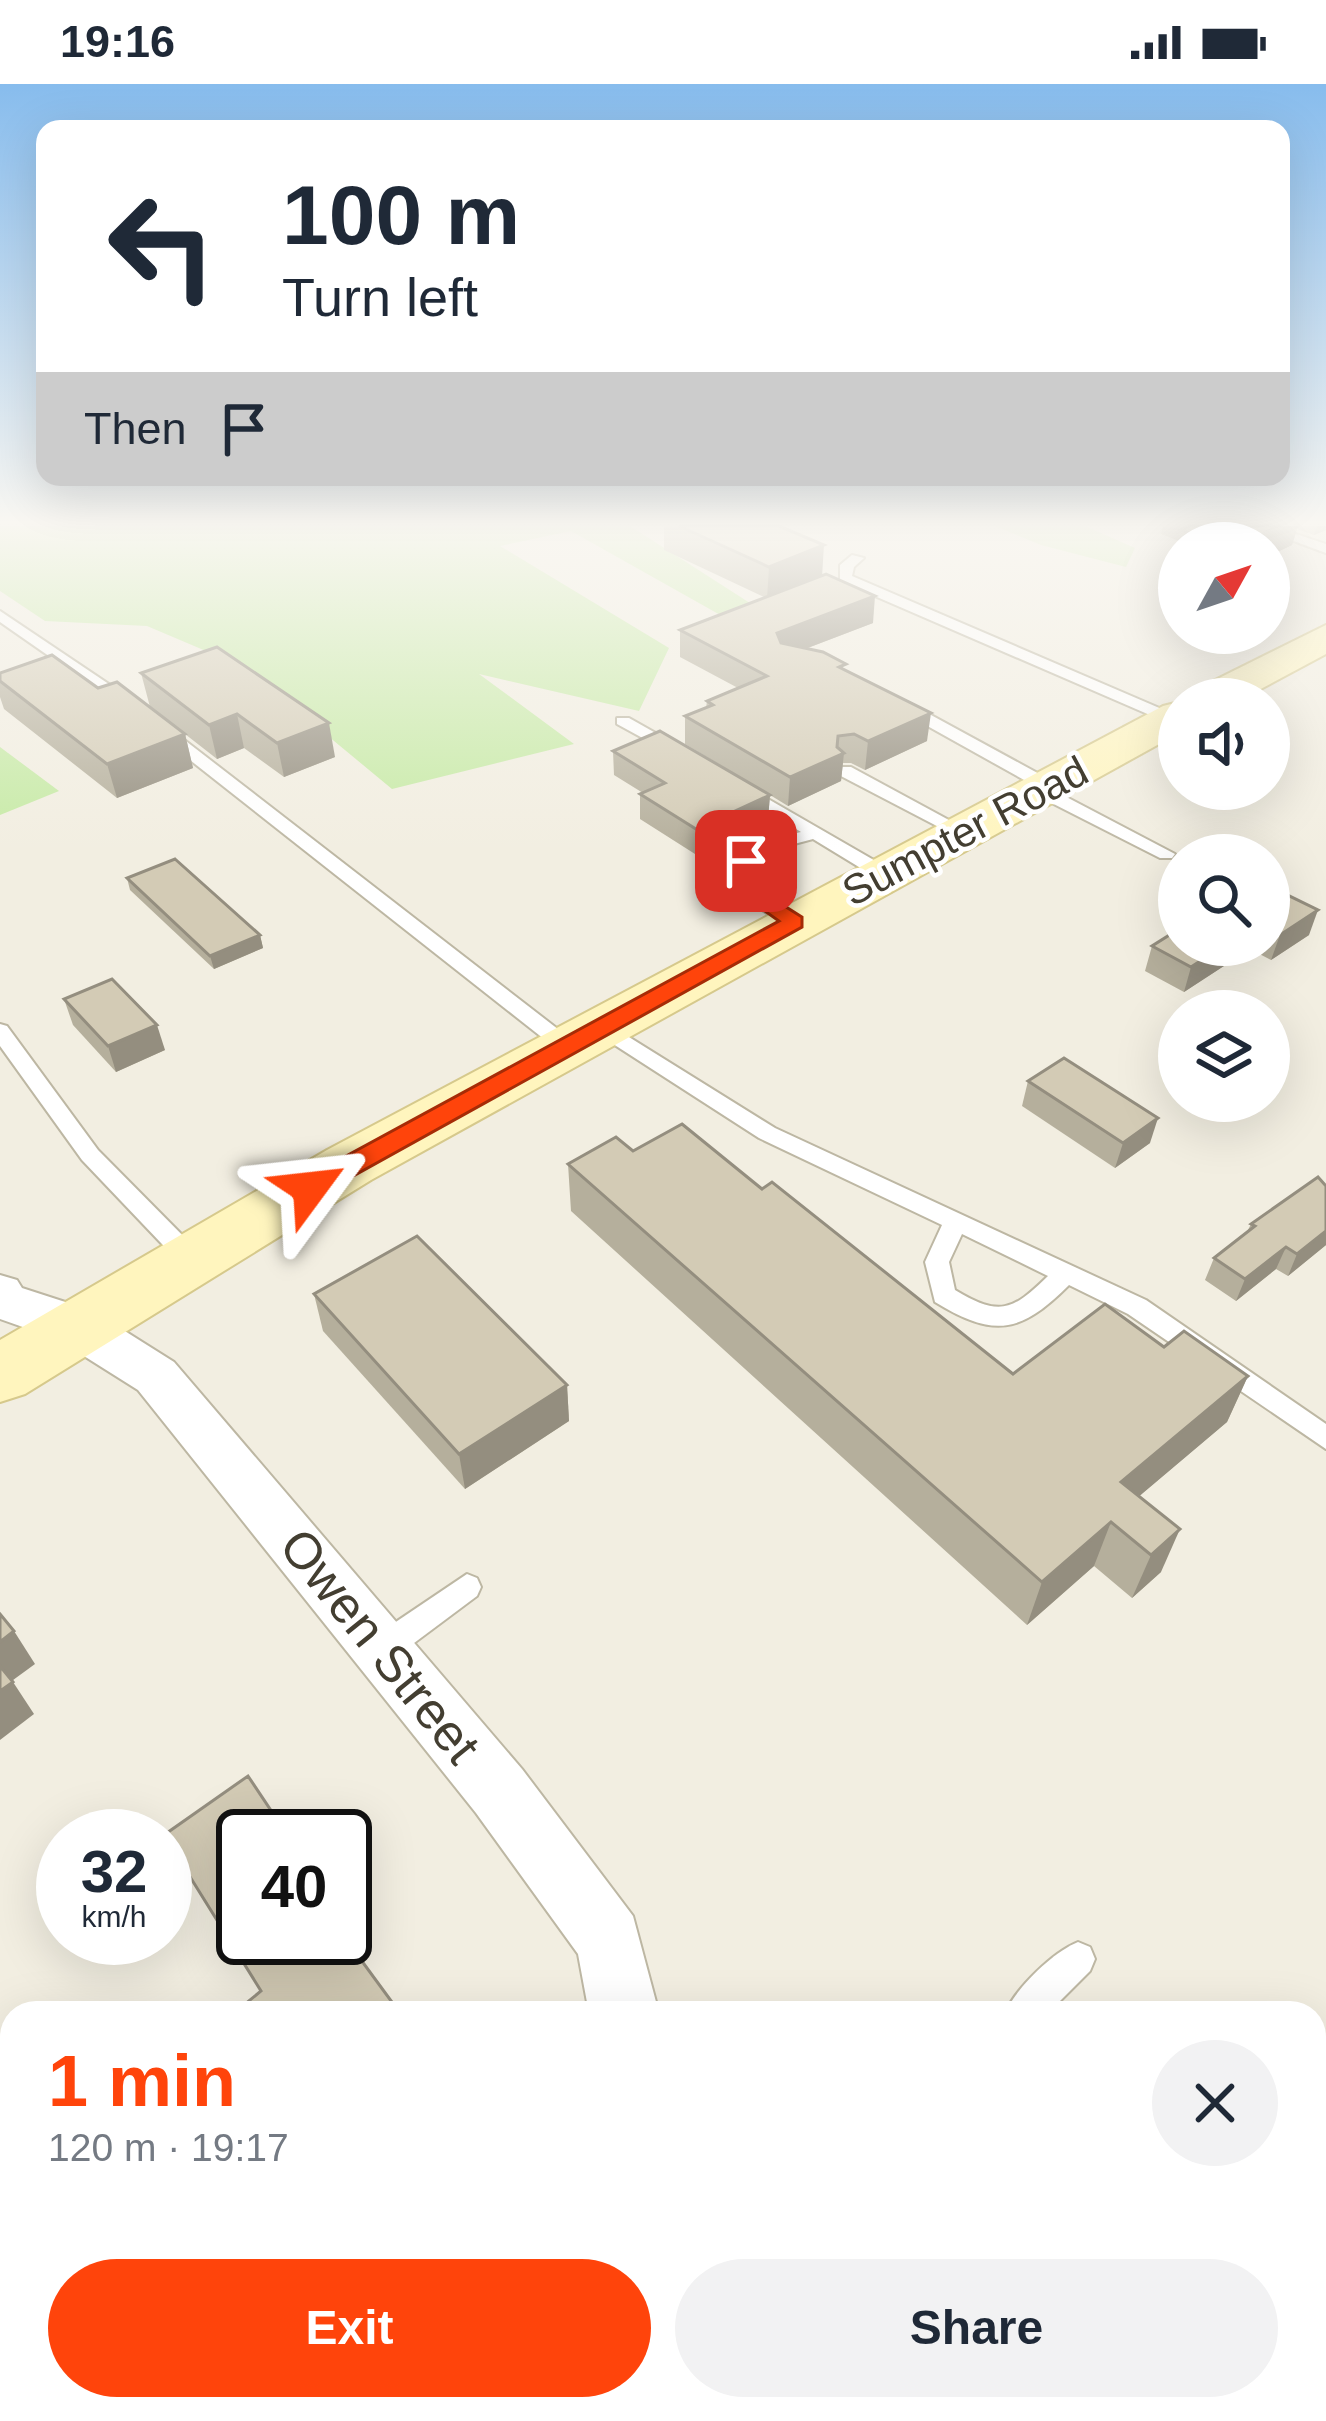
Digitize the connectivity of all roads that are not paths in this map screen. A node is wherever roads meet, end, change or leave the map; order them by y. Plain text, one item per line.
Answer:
1 (29, 635) edge
2 (992, 635) edge
3 (1326, 637) edge
4 (1249, 678) edge
5 (1158, 700) edge
6 (893, 701) edge
7 (623, 721) dead end
8 (1158, 727) edge
9 (700, 761) edge
10 (845, 771) edge
11 (720, 775) edge
12 (1044, 788) junction
13 (962, 832) junction
14 (812, 834) junction
15 (1158, 850) edge
16 (884, 874) junction
17 (794, 922) junction
18 (0, 1030) edge
19 (583, 1035) junction
20 (955, 1223) junction
21 (190, 1258) junction
22 (1065, 1274) junction
23 (0, 1293) edge
24 (75, 1325) junction
25 (0, 1374) edge
26 (1326, 1438) edge
27 (467, 1587) dead end
28 (382, 1648) junction
29 (1078, 1959) dead end
30 (622, 2001) edge
31 (1035, 2001) edge

1 - 19 lane
2 - 5 lane
3 - 4 street, Sumpter Road
6 - 12 lane
7 - 9 lane
8 - 12 street, Sumpter Road
10 - 13 lane
11 - 14 lane
12 - 13 street, Sumpter Road
12 - 15 lane
13 - 16 street, Sumpter Road
14 - 16 lane
14 - 17 lane
16 - 17 street, Sumpter Road
17 - 19 street, Sumpter Road
18 - 21 lane
19 - 20 lane
19 - 21 street, Sumpter Road
20 - 22 lane
20 - 22 lane
21 - 24 street, Sumpter Road
22 - 26 lane
23 - 24 street, Owen Street
24 - 25 street, Sumpter Road
24 - 28 street, Owen Street
27 - 28 lane
28 - 30 street, Owen Street
29 - 31 lane

